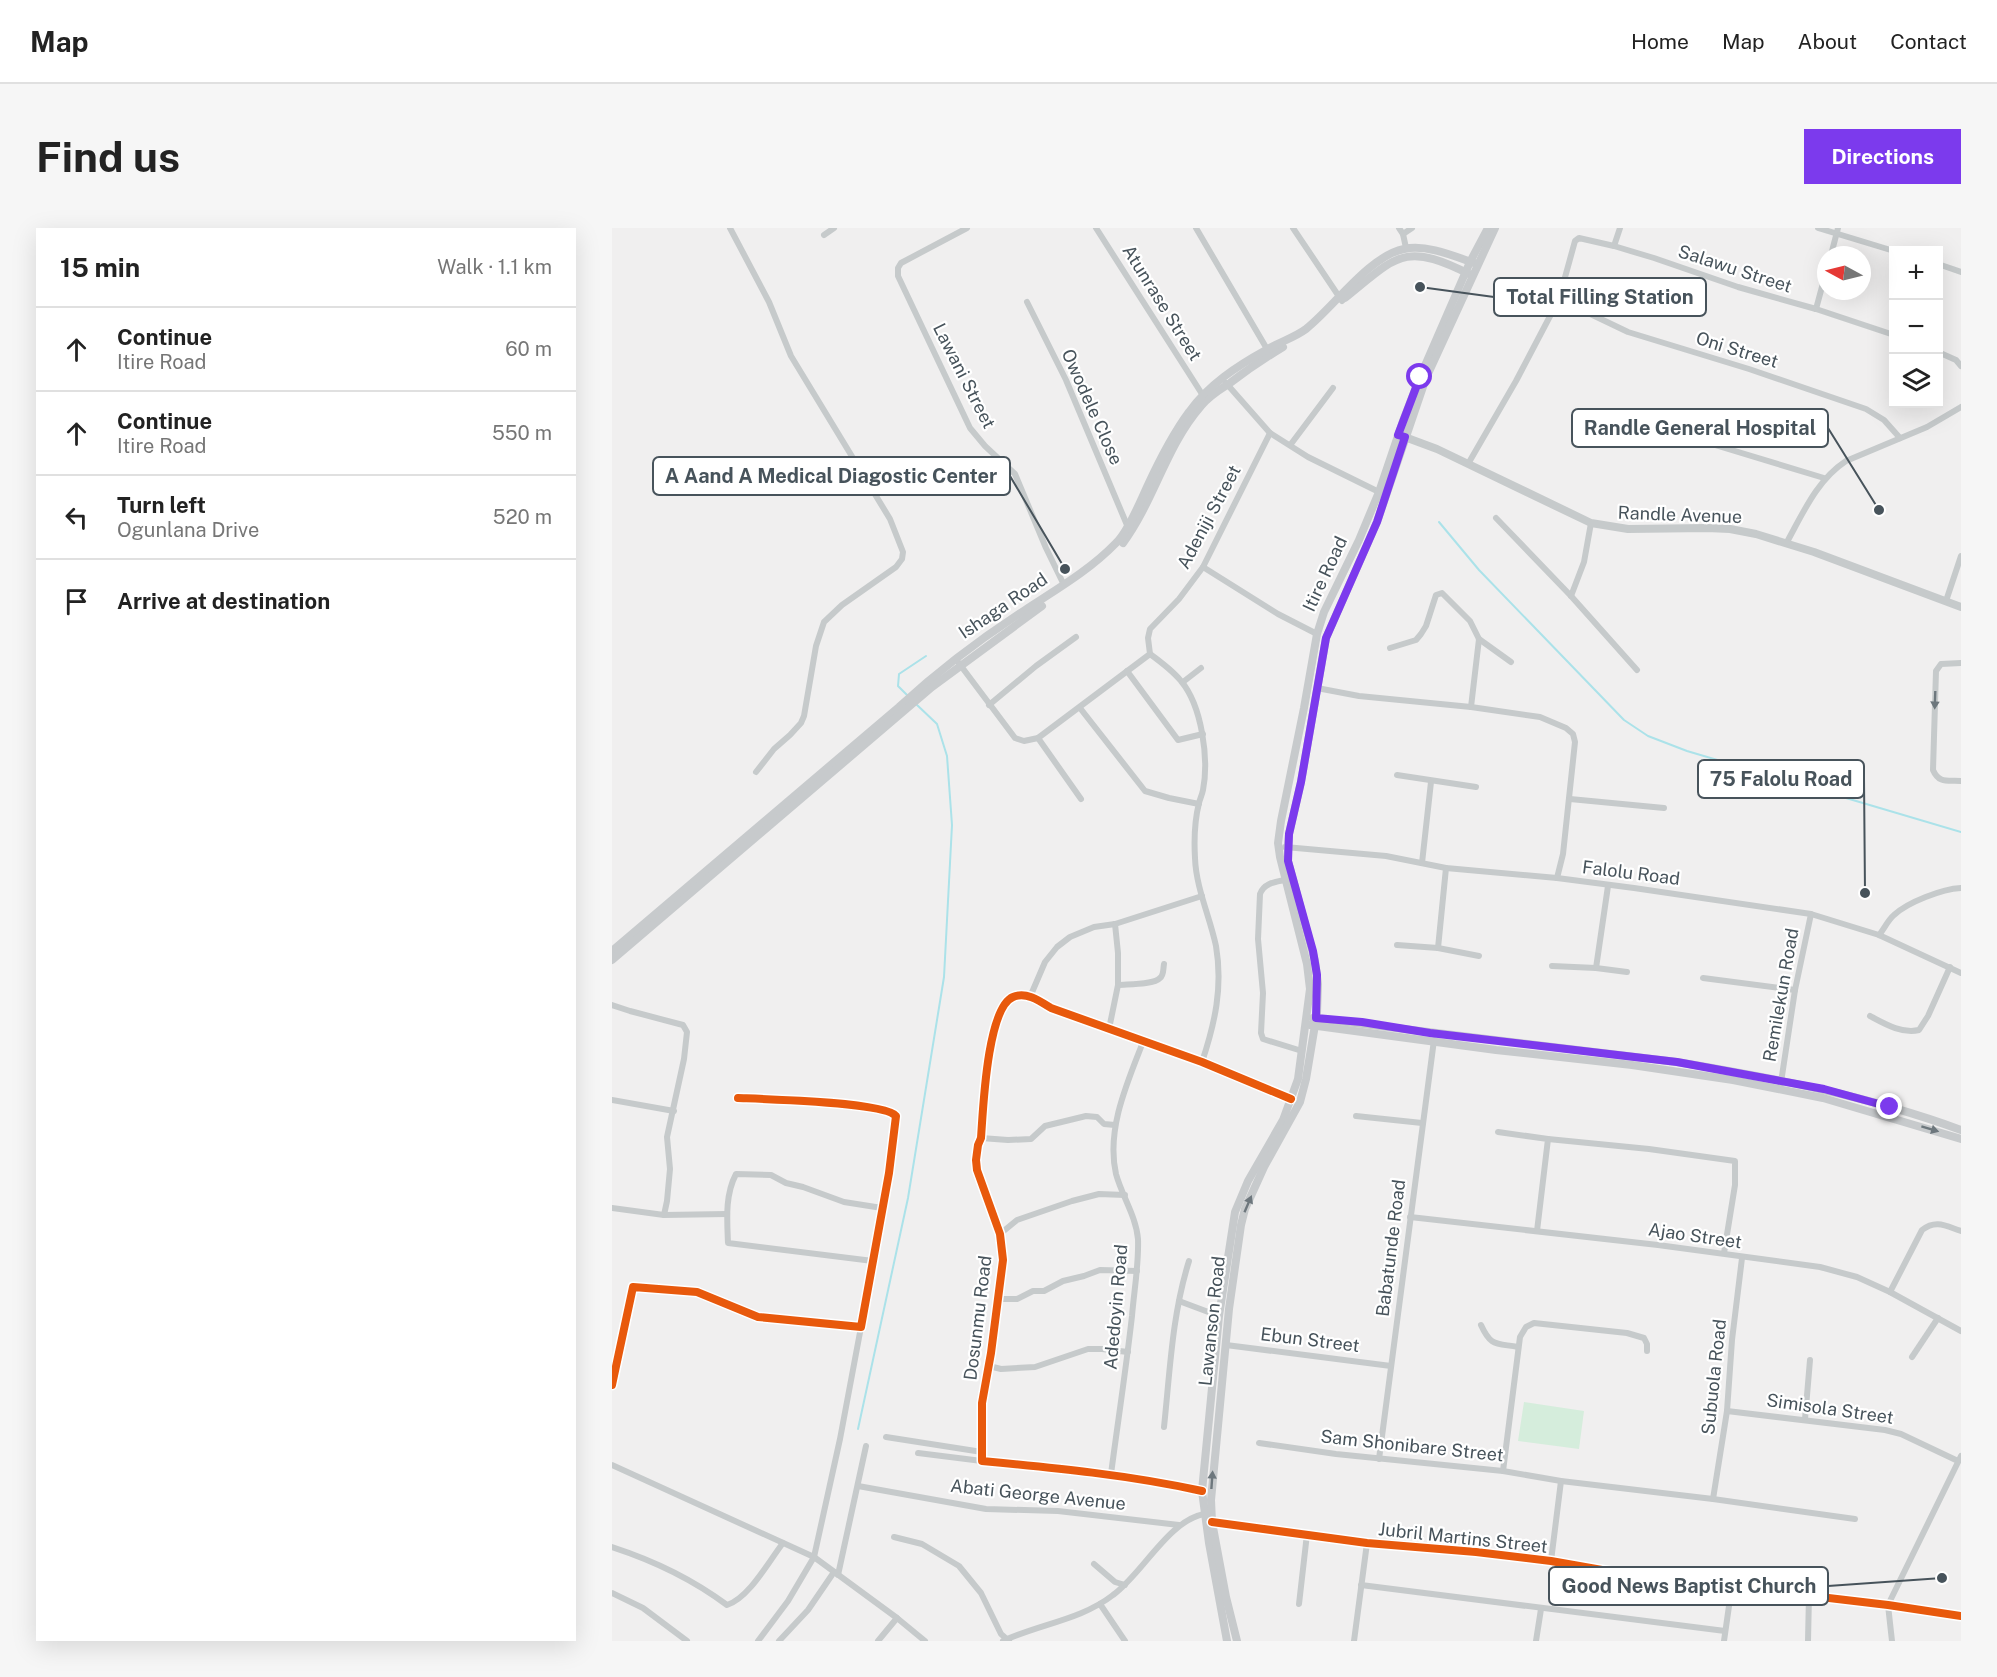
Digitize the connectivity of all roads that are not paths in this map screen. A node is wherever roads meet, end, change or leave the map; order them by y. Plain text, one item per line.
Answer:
1 (730, 228) edge
2 (834, 228) edge
3 (967, 228) edge
4 (1096, 228) edge
5 (1196, 228) edge
6 (1293, 228) edge
7 (1412, 228) edge
8 (1488, 228) edge
9 (1495, 228) edge
10 (1620, 228) edge
11 (1818, 228) edge
12 (1401, 231) edge
13 (1837, 231) edge
14 (824, 235) dead end
15 (1614, 246) junction
16 (1833, 246) edge
17 (1406, 248) junction
18 (1889, 250) edge
19 (1473, 263) junction
20 (1943, 266) edge
21 (1961, 272) edge
22 (1469, 274) junction
23 (1341, 299) junction
24 (1559, 299) junction
25 (1818, 300) edge
26 (1027, 302) dead end
27 (1816, 309) junction
28 (1889, 334) edge
29 (1267, 349) junction
30 (1942, 354) edge
31 (1961, 366) edge
32 (1225, 381) junction
33 (1333, 388) dead end
34 (1202, 394) junction
35 (1961, 406) edge
36 (1270, 433) junction
37 (1402, 436) junction
38 (1900, 438) junction
39 (1291, 444) junction
40 (1716, 445) dead end
41 (1468, 464) junction
42 (1824, 478) junction
43 (1379, 492) junction
44 (1496, 518) dead end
45 (1592, 523) junction
46 (1127, 525) junction
47 (1787, 542) junction
48 (1961, 556) edge
49 (1203, 567) junction
50 (1064, 585) junction
51 (1571, 596) junction
52 (1946, 601) junction
53 (1961, 607) edge
54 (1317, 634) junction
55 (1076, 637) dead end
56 (1479, 639) junction
57 (1390, 648) dead end
58 (1150, 654) junction
59 (958, 662) junction
60 (1511, 662) dead end
61 (1961, 663) edge
62 (1201, 668) dead end
63 (1637, 670) dead end
64 (1128, 671) junction
65 (1183, 682) junction
66 (1317, 688) junction
67 (989, 705) junction
68 (1471, 707) junction
69 (1080, 708) junction
70 (901, 710) junction
71 (1203, 734) junction
72 (1038, 738) junction
73 (756, 772) dead end
74 (1397, 775) dead end
75 (1431, 782) junction
76 (1961, 782) edge
77 (1476, 788) dead end
78 (1081, 799) dead end
79 (1569, 799) junction
80 (1198, 804) junction
81 (1664, 808) dead end
82 (1283, 847) junction
83 (1422, 863) junction
84 (1446, 868) junction
85 (1557, 878) junction
86 (1285, 880) junction
87 (1608, 886) junction
88 (1961, 888) edge
89 (1202, 896) junction
90 (1811, 914) junction
91 (1115, 924) junction
92 (1879, 935) junction
93 (1397, 945) dead end
94 (1438, 948) junction
95 (612, 951) edge
96 (1479, 956) dead end
97 (612, 960) edge
98 (1164, 964) dead end
99 (1552, 966) dead end
100 (1950, 967) junction
101 (1596, 968) junction
102 (1627, 972) dead end
103 (1961, 973) edge
104 (1703, 978) dead end
105 (1118, 985) junction
106 (1795, 990) junction
107 (1030, 997) junction
108 (612, 1005) edge
109 (1870, 1016) dead end
110 (1309, 1022) junction
111 (1108, 1029) junction
112 (1435, 1038) junction
113 (1143, 1042) junction
114 (1302, 1051) junction
115 (1202, 1062) junction
116 (1781, 1085) junction
117 (738, 1098) dead end
118 (1291, 1099) junction
119 (612, 1100) edge
120 (674, 1111) junction
121 (1356, 1116) dead end
122 (1422, 1123) junction
123 (1116, 1125) junction
124 (1961, 1130) edge
125 (1498, 1132) dead end
126 (981, 1138) junction
127 (1548, 1139) junction
128 (1961, 1139) edge
129 (1125, 1195) junction
130 (612, 1208) edge
131 (882, 1208) junction
132 (726, 1214) junction
133 (664, 1215) junction
134 (1410, 1217) junction
135 (1537, 1231) junction
136 (1961, 1231) edge
137 (1000, 1234) junction
138 (1724, 1253) junction
139 (1742, 1258) junction
140 (873, 1261) junction
141 (1189, 1261) dead end
142 (1230, 1264) junction
143 (1137, 1271) junction
144 (1890, 1292) junction
145 (999, 1299) junction
146 (1179, 1301) junction
147 (1218, 1316) junction
148 (1938, 1318) junction
149 (1481, 1325) dead end
150 (861, 1327) junction
151 (1961, 1331) edge
152 (1226, 1345) junction
153 (1518, 1347) junction
154 (1647, 1351) dead end
155 (1128, 1352) junction
156 (1912, 1357) dead end
157 (614, 1360) edge
158 (1810, 1360) dead end
159 (989, 1366) junction
160 (1391, 1366) junction
161 (612, 1385) edge
162 (1727, 1411) junction
163 (1805, 1419) junction
164 (1164, 1427) dead end
165 (886, 1437) dead end
166 (1259, 1443) dead end
167 (866, 1446) dead end
168 (982, 1448) junction
169 (918, 1453) dead end
170 (1379, 1459) junction
171 (1960, 1459) edge
172 (981, 1461) junction
173 (612, 1465) edge
174 (1503, 1471) junction
175 (1111, 1474) junction
176 (1561, 1481) junction
177 (858, 1486) junction
178 (1202, 1491) junction
179 (1713, 1498) junction
180 (1204, 1514) junction
181 (1855, 1519) dead end
182 (1212, 1522) junction
183 (1179, 1525) junction
184 (1307, 1534) junction
185 (894, 1537) dead end
186 (783, 1543) junction
187 (1367, 1543) junction
188 (612, 1547) edge
189 (814, 1557) junction
190 (1551, 1561) junction
191 (1094, 1564) dead end
192 (836, 1574) junction
193 (1125, 1585) junction
194 (1361, 1585) junction
195 (612, 1593) edge
196 (1809, 1595) junction
197 (1730, 1599) dead end
198 (1100, 1604) junction
199 (1299, 1604) dead end
200 (1888, 1605) junction
201 (1541, 1609) junction
202 (1961, 1616) edge
203 (897, 1618) junction
204 (1725, 1631) junction
205 (687, 1641) edge
206 (758, 1641) edge
207 (779, 1641) edge
208 (878, 1641) edge
209 (925, 1641) edge
210 (1006, 1641) edge
211 (1125, 1641) edge
212 (1227, 1641) edge
213 (1237, 1641) edge
214 (1354, 1641) edge
215 (1536, 1641) edge
216 (1724, 1641) edge
217 (1808, 1641) edge
218 (1892, 1641) edge

1 - 73 street
2 - 14 street
3 - 50 street, Lawani Street
4 - 34 street, Atunrase Street
5 - 29 street
6 - 23 street
7 - 12 street
8 - 19 main road, Itire Road
9 - 19 main road, Itire Road
10 - 15 street
11 - 13 street
12 - 17 street
13 - 16 street
13 - 18 street
15 - 24 street, Salawu Street
15 - 27 street, Salawu Street
17 - 19 main road
17 - 23 main road, Ishaga Road
19 - 22 main road, Itire Road
20 - 21 street
22 - 23 main road, Ishaga Road
22 - 37 main road, Itire Road
23 - 29 main road, Ishaga Road
23 - 32 main road, Ishaga Road
24 - 38 street, Oni Street
24 - 41 street
25 - 27 street
26 - 46 street, Owodele Close
27 - 28 street, Salawu Street
29 - 32 main road, Ishaga Road
30 - 31 street
32 - 34 main road, Ishaga Road
32 - 36 street
32 - 59 main road, Ishaga Road
33 - 39 street
34 - 46 main road, Ishaga Road
35 - 38 street
36 - 39 street
36 - 49 street, Adeniji Street
37 - 41 street, Randle Avenue
37 - 43 main road, Itire Road
37 - 66 main road, Itire Road
38 - 42 street
39 - 43 street
40 - 42 street
41 - 45 street, Randle Avenue
42 - 47 street
43 - 54 main road, Itire Road
44 - 51 street
45 - 47 street, Randle Avenue
45 - 51 street
46 - 50 main road, Ishaga Road
47 - 52 street, Randle Avenue
48 - 52 street
49 - 54 street
49 - 58 street, Adeniji Street
50 - 59 main road, Ishaga Road
51 - 63 street
52 - 53 street, Randle Avenue
54 - 82 main road, Itire Road
55 - 67 street
56 - 57 street
56 - 60 street
56 - 68 street
58 - 64 street
58 - 65 street
59 - 67 street
59 - 70 main road, Ishaga Road
61 -> 76 street
62 - 65 street
64 - 69 street
64 - 71 street
65 - 71 street
66 - 68 street
66 - 82 main road, Itire Road
67 - 72 street
68 - 79 street
69 - 72 street
69 - 80 street
70 - 95 main road, Ishaga Road
70 - 97 main road, Ishaga Road
71 - 80 street
72 - 78 street
74 - 75 street
75 - 77 street
75 - 83 street
79 - 81 street
79 - 85 street
80 - 89 street
82 - 83 street, Falolu Road
82 - 86 main road, Itire Road
82 - 110 main road, Itire Road
83 - 84 street, Falolu Road
84 - 85 street, Falolu Road
84 - 94 street
85 - 87 street, Falolu Road
86 - 110 main road, Itire Road
86 - 114 street
87 - 90 street, Falolu Road
87 - 101 street
88 - 92 street
89 - 91 street
89 - 115 street
90 - 92 street, Falolu Road
90 - 106 street, Remilekun Road
91 - 105 street
91 - 107 street
92 - 100 street, Falolu Road
93 - 94 street
94 - 96 street
98 - 105 street
99 - 101 street
100 - 103 street, Falolu Road
100 - 109 street
101 - 102 street
104 - 106 street
105 - 111 street
106 - 116 street, Remilekun Road
107 - 111 street
107 - 126 street, Dosunmu Road
108 - 120 street
110 - 112 main road
110 - 114 main road, Lawanson Road
142 -> 110 main road, Lawanson Road
111 - 113 street
112 - 116 main road
112 - 122 street, Babatunde Road
113 - 115 street
113 - 123 street, Adedoyin Road
114 - 118 main road, Lawanson Road
115 - 118 street
116 - 124 main road
116 -> 128 main road
117 - 131 street
118 - 142 main road, Lawanson Road
119 - 120 street
120 - 133 street
121 - 122 street
122 - 134 street, Babatunde Road
123 - 126 street
123 - 129 street, Adedoyin Road
125 - 127 street
126 - 137 street, Dosunmu Road
127 - 135 street
127 - 138 street
129 - 137 street
129 - 143 street, Adedoyin Road
130 - 133 street
131 - 132 street
131 - 140 street
132 - 133 street
132 - 140 street
134 - 135 street, Ajao Street
134 - 160 street, Babatunde Road
135 - 138 street, Ajao Street
136 - 144 street
137 - 145 street, Dosunmu Road
138 - 139 street, Ajao Street
139 - 144 street, Ajao Street
139 - 162 street, Subuola Road
140 - 150 street
141 - 146 street
142 - 147 main road, Lawanson Road
142 - 152 main road, Lawanson Road
143 - 145 street
143 - 155 street, Adedoyin Road
144 - 148 street, Ajao Street
145 - 159 street, Dosunmu Road
146 - 147 street
146 - 164 street
147 - 178 main road, Lawanson Road
148 - 151 street, Ajao Street
148 - 156 street
149 - 153 street
150 - 157 street
150 - 189 street
152 - 160 street, Ebun Street
182 -> 152 main road, Lawanson Road
153 - 154 street
153 - 174 street
155 - 159 street
155 - 175 street, Adedoyin Road
157 - 161 street
158 - 163 street
159 - 168 street, Dosunmu Road
160 - 170 street, Babatunde Road
162 - 163 street, Simisola Street
162 - 179 street, Subuola Road
163 - 171 street, Simisola Street
165 - 168 street
166 - 170 street, Sam Shonibare Street
167 - 177 street
168 - 172 street, Dosunmu Road
169 - 172 street
170 - 174 street, Sam Shonibare Street
171 - 200 street
172 - 175 street
173 - 186 street
174 - 176 street, Sam Shonibare Street
175 - 178 street
176 - 179 street, Sam Shonibare Street
176 - 190 street
177 - 183 street, Abati George Avenue
177 - 192 street
178 - 180 main road, Lawanson Road
179 - 181 street, Sam Shonibare Street
180 - 183 street
180 - 212 main road, Lawanson Road
182 - 184 street, Jubril Martins Street
182 - 213 main road, Lawanson Road
183 - 193 street
184 - 187 street, Jubril Martins Street
184 - 199 street
185 - 210 street
186 - 188 street
186 - 189 street
187 - 190 street, Jubril Martins Street
187 - 194 street
189 - 192 street
189 - 206 street
190 - 196 street, Jubril Martins Street
191 - 193 street
192 - 203 street
192 - 207 street
193 - 198 street
194 - 201 street
194 - 214 street
195 - 205 street
196 - 200 street, Jubril Martins Street
196 - 217 street
197 - 204 street
198 - 210 street
198 - 211 street
200 - 202 street, Jubril Martins Street
200 - 218 street
201 - 204 street
201 - 215 street
203 - 208 street
203 - 209 street
204 - 216 street

